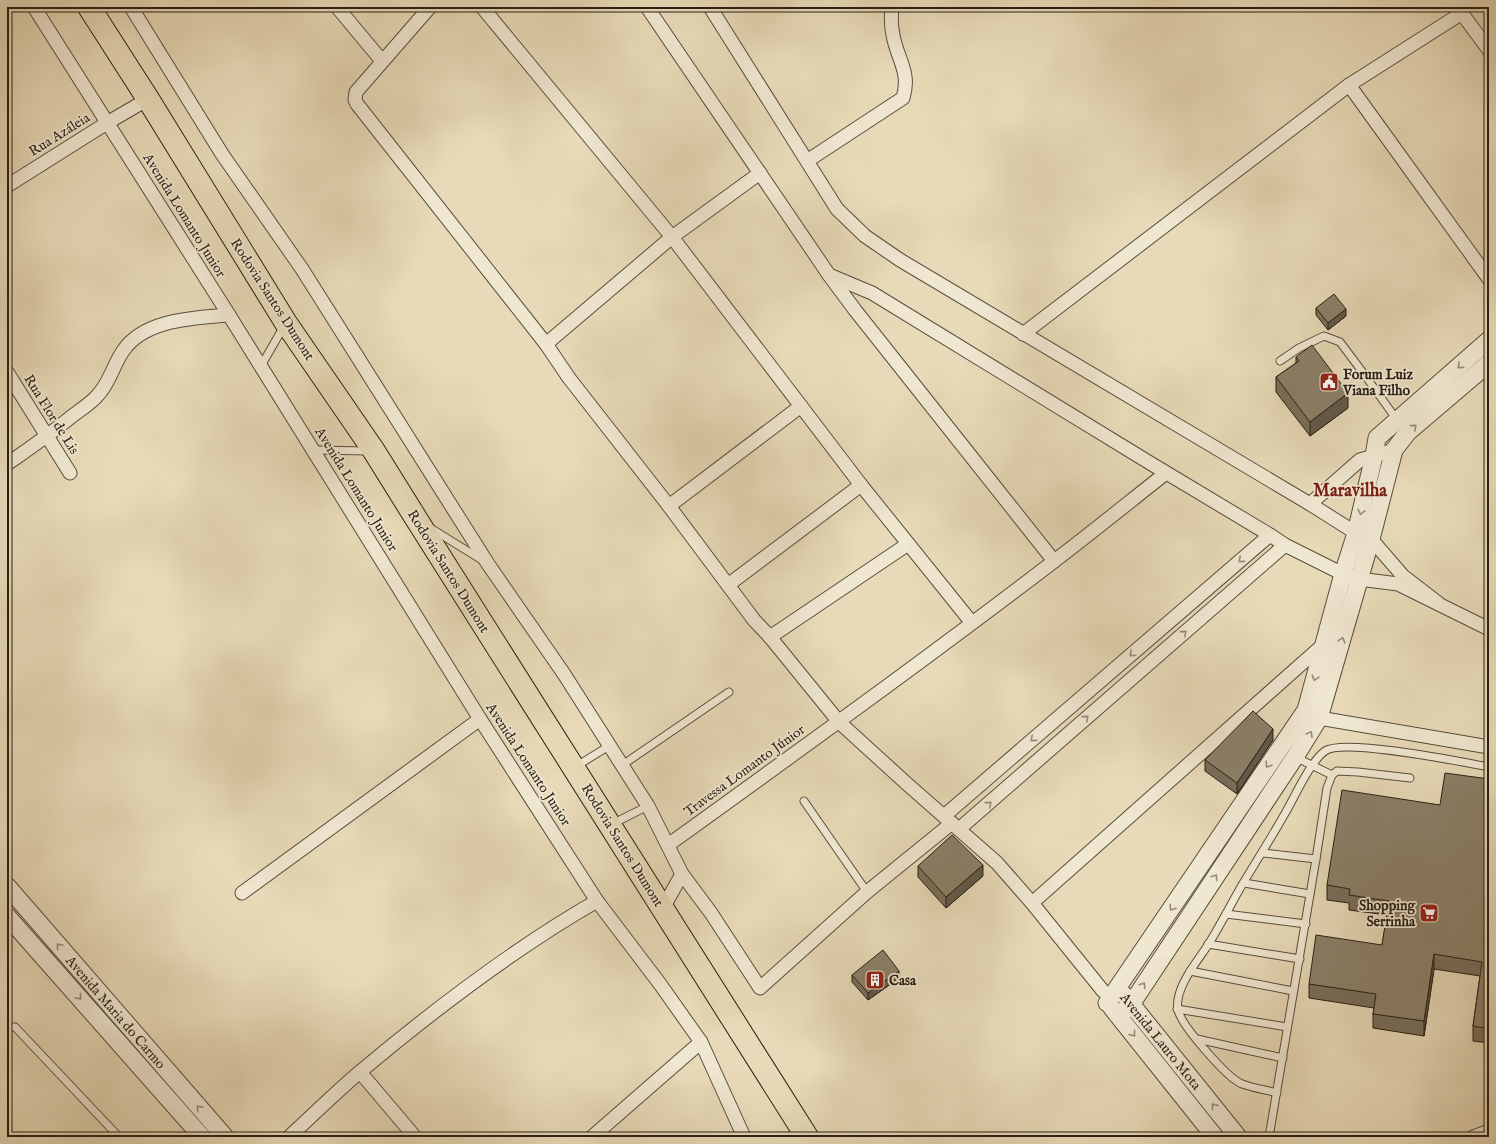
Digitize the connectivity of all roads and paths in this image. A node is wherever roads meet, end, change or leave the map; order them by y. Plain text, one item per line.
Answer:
1 (34, 7) edge
2 (89, 7) edge
3 (131, 7) edge
4 (337, 7) edge
5 (430, 7) edge
6 (482, 7) edge
7 (647, 7) edge
8 (710, 7) edge
9 (892, 7) edge
10 (1460, 10) edge
11 (1489, 50) edge
12 (382, 61) junction
13 (1349, 85) junction
14 (148, 99) junction
15 (108, 122) junction
16 (807, 161) junction
17 (760, 174) junction
18 (7, 186) edge
19 (672, 237) junction
20 (829, 275) junction
21 (1489, 279) edge
22 (229, 315) junction
23 (286, 323) junction
24 (1024, 334) junction
25 (1489, 340) edge
26 (546, 344) junction
27 (1280, 361) dead end
28 (1489, 363) edge
29 (262, 366) junction
30 (7, 372) edge
31 (801, 406) junction
32 (1396, 420) junction
33 (47, 436) junction
34 (314, 450) junction
35 (1394, 450) junction
36 (374, 451) junction
37 (1374, 456) junction
38 (7, 464) edge
39 (70, 473) dead end
40 (1166, 473) junction
41 (861, 485) junction
42 (1310, 504) junction
43 (669, 506) junction
44 (417, 520) junction
45 (1270, 535) junction
46 (1364, 536) junction
47 (908, 544) junction
48 (1285, 545) junction
49 (1054, 561) junction
50 (488, 564) junction
51 (1343, 574) junction
52 (1359, 579) junction
53 (728, 585) junction
54 (1438, 603) junction
55 (972, 623) junction
56 (1489, 628) edge
57 (770, 637) junction
58 (1324, 644) junction
59 (729, 692) dead end
60 (1313, 714) junction
61 (480, 719) junction
62 (838, 722) junction
63 (608, 746) junction
64 (1280, 747) junction
65 (1489, 747) edge
66 (1295, 757) junction
67 (621, 766) junction
68 (1312, 766) junction
69 (1489, 767) edge
70 (574, 768) junction
71 (1332, 775) junction
72 (1410, 778) dead end
73 (804, 801) dead end
74 (648, 806) junction
75 (952, 823) junction
76 (610, 825) junction
77 (668, 845) junction
78 (1263, 853) junction
79 (1316, 859) junction
80 (682, 874) junction
81 (1244, 883) junction
82 (7, 886) edge
83 (867, 892) junction
84 (242, 893) dead end
85 (1310, 894) junction
86 (597, 901) junction
87 (1032, 903) junction
88 (663, 908) junction
89 (1226, 914) junction
90 (7, 916) edge
91 (1306, 924) junction
92 (1208, 944) junction
93 (1300, 959) junction
94 (1190, 971) junction
95 (1293, 991) junction
96 (1109, 994) junction
97 (1132, 1002) junction
98 (1177, 1009) junction
99 (1119, 1016) junction
100 (1287, 1027) junction
101 (7, 1028) edge
102 (1197, 1038) junction
103 (701, 1042) junction
104 (1283, 1058) junction
105 (360, 1072) junction
106 (1278, 1093) junction
107 (1489, 1131) edge
108 (119, 1137) edge
109 (202, 1137) edge
110 (225, 1137) edge
111 (289, 1137) edge
112 (415, 1137) edge
113 (592, 1137) edge
114 (744, 1137) edge
115 (808, 1137) edge
116 (1215, 1137) edge
117 (1238, 1137) edge
118 (1269, 1137) edge
119 (1473, 1137) edge

1 - 15 street, Avenida Lomanto Junior
2 - 14 highway, Rodovia Santos Dumont
3 - 50 street
4 - 12 street
5 - 12 street
6 - 19 street
7 - 17 street
8 - 16 street
9 - 16 street
10 - 11 street
10 - 13 street
12 - 26 street
13 - 21 street
13 - 24 street
14 - 15 street, Rua Azáleia
14 - 23 highway, Rodovia Santos Dumont
15 - 18 street, Rua Azáleia
15 - 22 street, Avenida Lomanto Junior
16 - 24 street
17 - 19 street
17 - 20 street
19 - 26 street
19 - 31 street
20 - 40 street
20 - 49 street
22 - 29 street, Avenida Lomanto Junior
22 - 33 street
23 - 29 lane
23 - 36 highway, Rodovia Santos Dumont
24 - 42 street
25 -> 32 street
26 - 43 street
27 - 32 lane
35 -> 28 street
29 - 34 street, Avenida Lomanto Junior
30 - 33 street, Rua Flor de Lis
31 - 41 street
31 - 43 street
32 - 37 street
33 - 38 street
33 - 39 street, Rua Flor de Lis
34 - 36 lane
34 - 61 street, Avenida Lomanto Junior
35 - 37 street
35 - 46 street
36 - 44 highway, Rodovia Santos Dumont
37 - 42 street
37 -> 46 street
40 - 45 street
40 - 49 street, Travessa Lomanto Júnior
41 - 47 street
41 - 53 street
42 - 46 street
43 - 53 street
44 - 50 lane
44 - 70 highway, Rodovia Santos Dumont
45 - 48 street
45 -> 75 street
46 - 51 street
46 - 52 street
46 - 54 street
47 - 55 street
47 - 57 street
48 - 51 street
75 -> 48 street
49 - 55 street, Travessa Lomanto Júnior
50 - 63 street
51 - 52 street
51 - 58 street
52 - 54 street
60 -> 52 street
53 - 57 street
54 - 56 street
55 - 62 street, Travessa Lomanto Júnior
57 - 62 street
58 -> 60 street
58 - 87 street
59 - 67 lane
60 - 64 street
60 - 65 street
66 -> 60 street
61 - 84 street
61 - 86 street, Avenida Lomanto Junior
62 - 75 street
62 - 77 street, Travessa Lomanto Júnior
63 - 67 street
63 - 70 lane
64 - 66 street
64 -> 96 street
66 - 68 lane
97 -> 66 street
67 - 74 street
68 - 69 lane
68 - 71 lane
68 - 78 lane
70 - 76 highway, Rodovia Santos Dumont
71 - 72 lane
71 - 79 lane
73 - 83 lane
74 - 76 lane
74 - 77 street
75 - 83 street
75 - 87 street
76 - 88 highway, Rodovia Santos Dumont
77 - 80 street
78 - 79 lane
78 - 81 lane
79 - 85 lane
80 - 83 street
80 - 88 street
81 - 85 lane
81 - 89 lane
110 -> 82 street, Avenida Maria do Carmo
85 - 91 lane
86 - 103 street, Avenida Lomanto Junior
86 - 105 street
87 - 96 street
88 - 115 highway, Rodovia Santos Dumont
89 - 91 lane
89 - 92 lane
90 -> 109 street, Avenida Maria do Carmo
91 - 93 lane
92 - 93 lane
92 - 94 lane
93 - 95 lane
94 - 95 lane
94 - 98 lane
95 - 100 lane
96 - 97 street, Avenida Lauro Mota
96 - 99 street, Avenida Lauro Mota
97 - 99 street
117 -> 97 street, Avenida Lauro Mota
98 - 100 lane
98 - 102 lane
99 -> 116 street, Avenida Lauro Mota
100 - 104 lane
101 - 108 lane
102 - 104 lane
102 - 106 lane
103 - 113 street
103 - 114 street, Avenida Lomanto Junior
104 - 106 lane
105 - 111 street
105 - 112 street
106 - 118 lane
107 - 119 street

